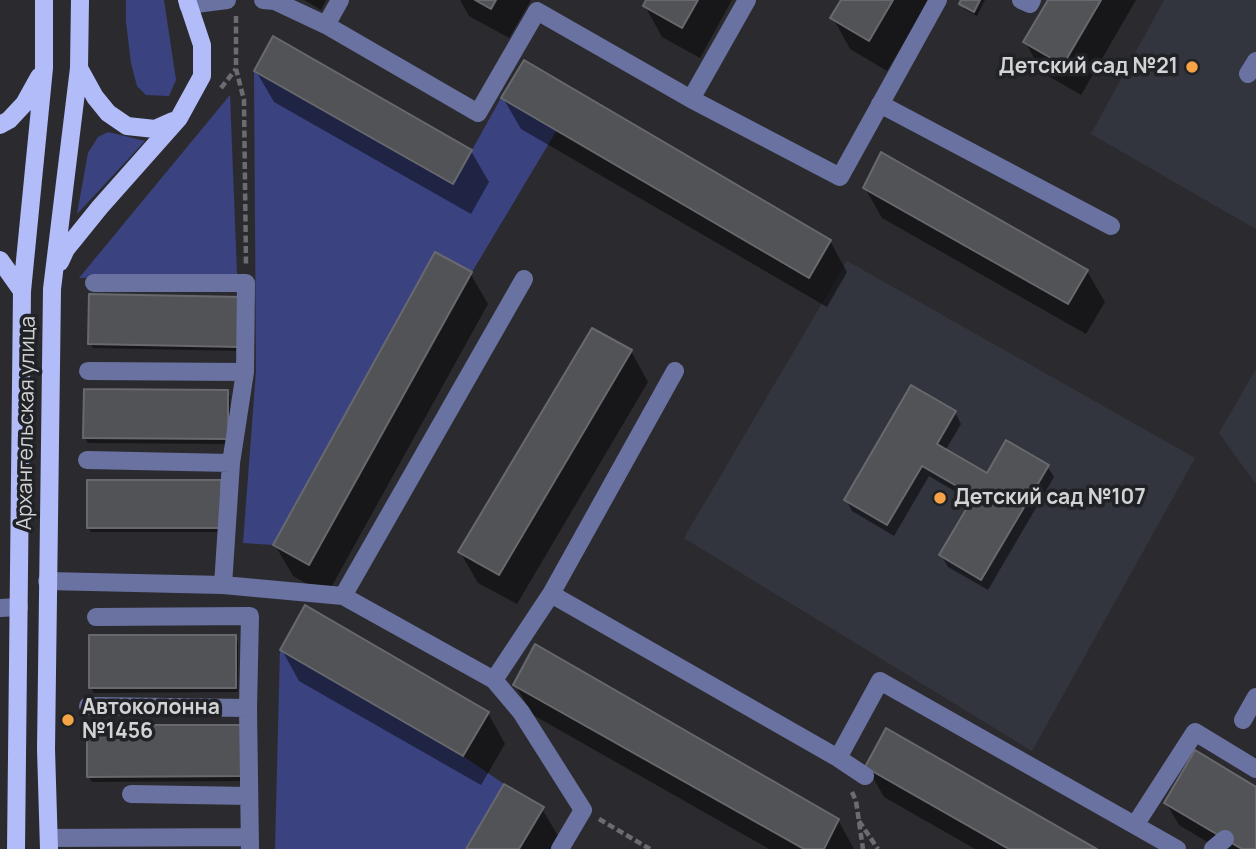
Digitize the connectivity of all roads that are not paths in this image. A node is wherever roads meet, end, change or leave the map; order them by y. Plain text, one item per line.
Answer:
1 (44, 0) edge
2 (80, 0) edge
3 (263, 0) edge
4 (340, 0) edge
5 (747, 0) edge
6 (938, 0) edge
7 (1021, 0) edge
8 (1032, 0) edge
9 (188, 2) edge
10 (540, 6) edge
11 (232, 7) edge
12 (326, 25) junction
13 (44, 68) junction
14 (79, 68) junction
15 (691, 99) junction
16 (880, 104) junction
17 (179, 118) junction
18 (0, 125) edge
19 (1111, 226) dead end
20 (0, 260) edge
21 (524, 279) dead end
22 (93, 283) dead end
23 (52, 289) junction
24 (22, 291) junction
25 (89, 371) dead end
26 (675, 371) dead end
27 (245, 372) junction
28 (87, 460) dead end
29 (231, 463) junction
30 (47, 581) junction
31 (223, 585) junction
32 (551, 594) junction
33 (343, 596) junction
34 (19, 607) junction
35 (0, 608) edge
36 (96, 617) dead end
37 (494, 680) junction
38 (1256, 698) edge
39 (88, 706) dead end
40 (248, 708) junction
41 (1243, 720) dead end
42 (838, 758) junction
43 (1256, 769) edge
44 (865, 776) dead end
45 (131, 794) dead end
46 (249, 796) junction
47 (1135, 825) junction
48 (49, 843) edge
49 (250, 843) edge
50 (16, 849) edge
51 (560, 849) edge
52 (1177, 849) edge

1 - 13 main road, Архангельская улица
2 - 14 main road, Архангельская улица
3 - 12 lane
4 - 12 lane
5 - 15 lane
6 - 16 lane
7 - 8 lane
9 - 11 lane
9 - 17 main road
10 - 12 lane
10 - 15 lane
13 - 18 main road
13 - 24 main road, Архангельская улица
14 - 17 main road
14 - 23 main road, Архангельская улица
15 - 16 lane
16 - 19 lane
17 - 23 main road
20 - 24 main road
21 - 33 lane
22 - 27 lane
23 - 30 main road, Архангельская улица
24 - 34 main road, Архангельская улица
25 - 27 lane
26 - 32 lane
27 - 29 lane
28 - 29 lane
29 - 31 lane
30 - 31 lane
30 - 48 main road, Архангельская улица
31 - 33 lane
32 - 37 lane
32 - 42 lane
33 - 37 lane
34 - 35 lane
34 - 50 main road, Архангельская улица
36 - 40 lane
37 - 51 lane
38 - 41 lane
39 - 40 lane
40 - 46 lane
42 - 44 lane
42 - 47 lane
43 - 47 lane
45 - 46 lane
46 - 49 lane
47 - 52 lane
48 - 49 lane

